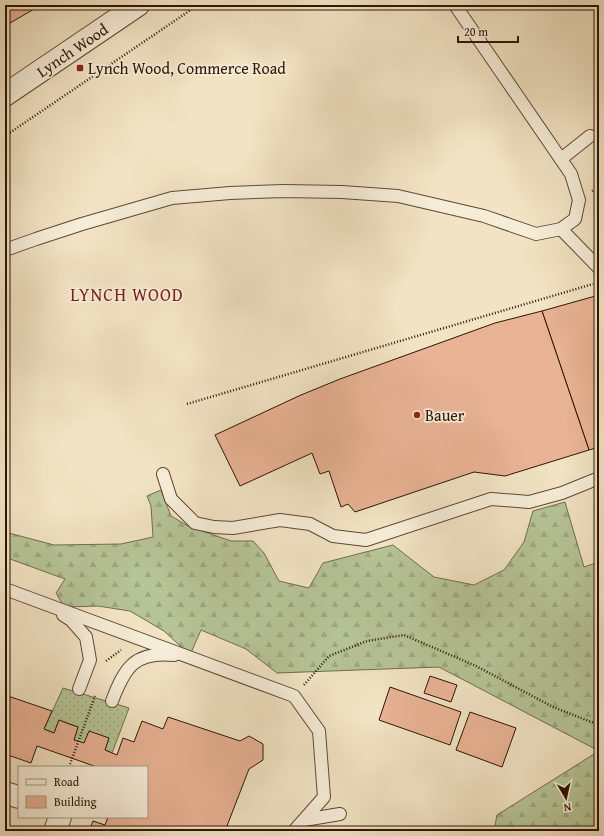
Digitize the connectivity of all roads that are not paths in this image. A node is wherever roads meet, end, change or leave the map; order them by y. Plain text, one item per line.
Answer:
1 (138, 5) edge
2 (455, 5) edge
3 (5, 95) edge
4 (590, 136) dead end
5 (561, 159) junction
6 (561, 229) junction
7 (5, 250) edge
8 (599, 268) edge
9 (163, 474) dead end
10 (599, 478) edge
11 (5, 589) edge
12 (45, 604) junction
13 (186, 656) junction
14 (79, 689) dead end
15 (112, 701) dead end
16 (5, 792) edge
17 (18, 797) edge
18 (324, 797) junction
19 (60, 818) edge
20 (304, 820) junction
21 (55, 831) edge
22 (294, 831) edge

1 - 3 street, Lynch Wood
2 - 5 lane
4 - 5 lane
5 - 6 lane
6 - 7 lane
6 - 8 lane
9 - 10 lane
11 - 12 lane
12 - 13 lane
12 - 14 lane
13 - 15 lane
13 - 18 lane
16 - 17 street
18 - 20 lane
18 - 20 lane
19 - 21 street
20 - 22 lane

